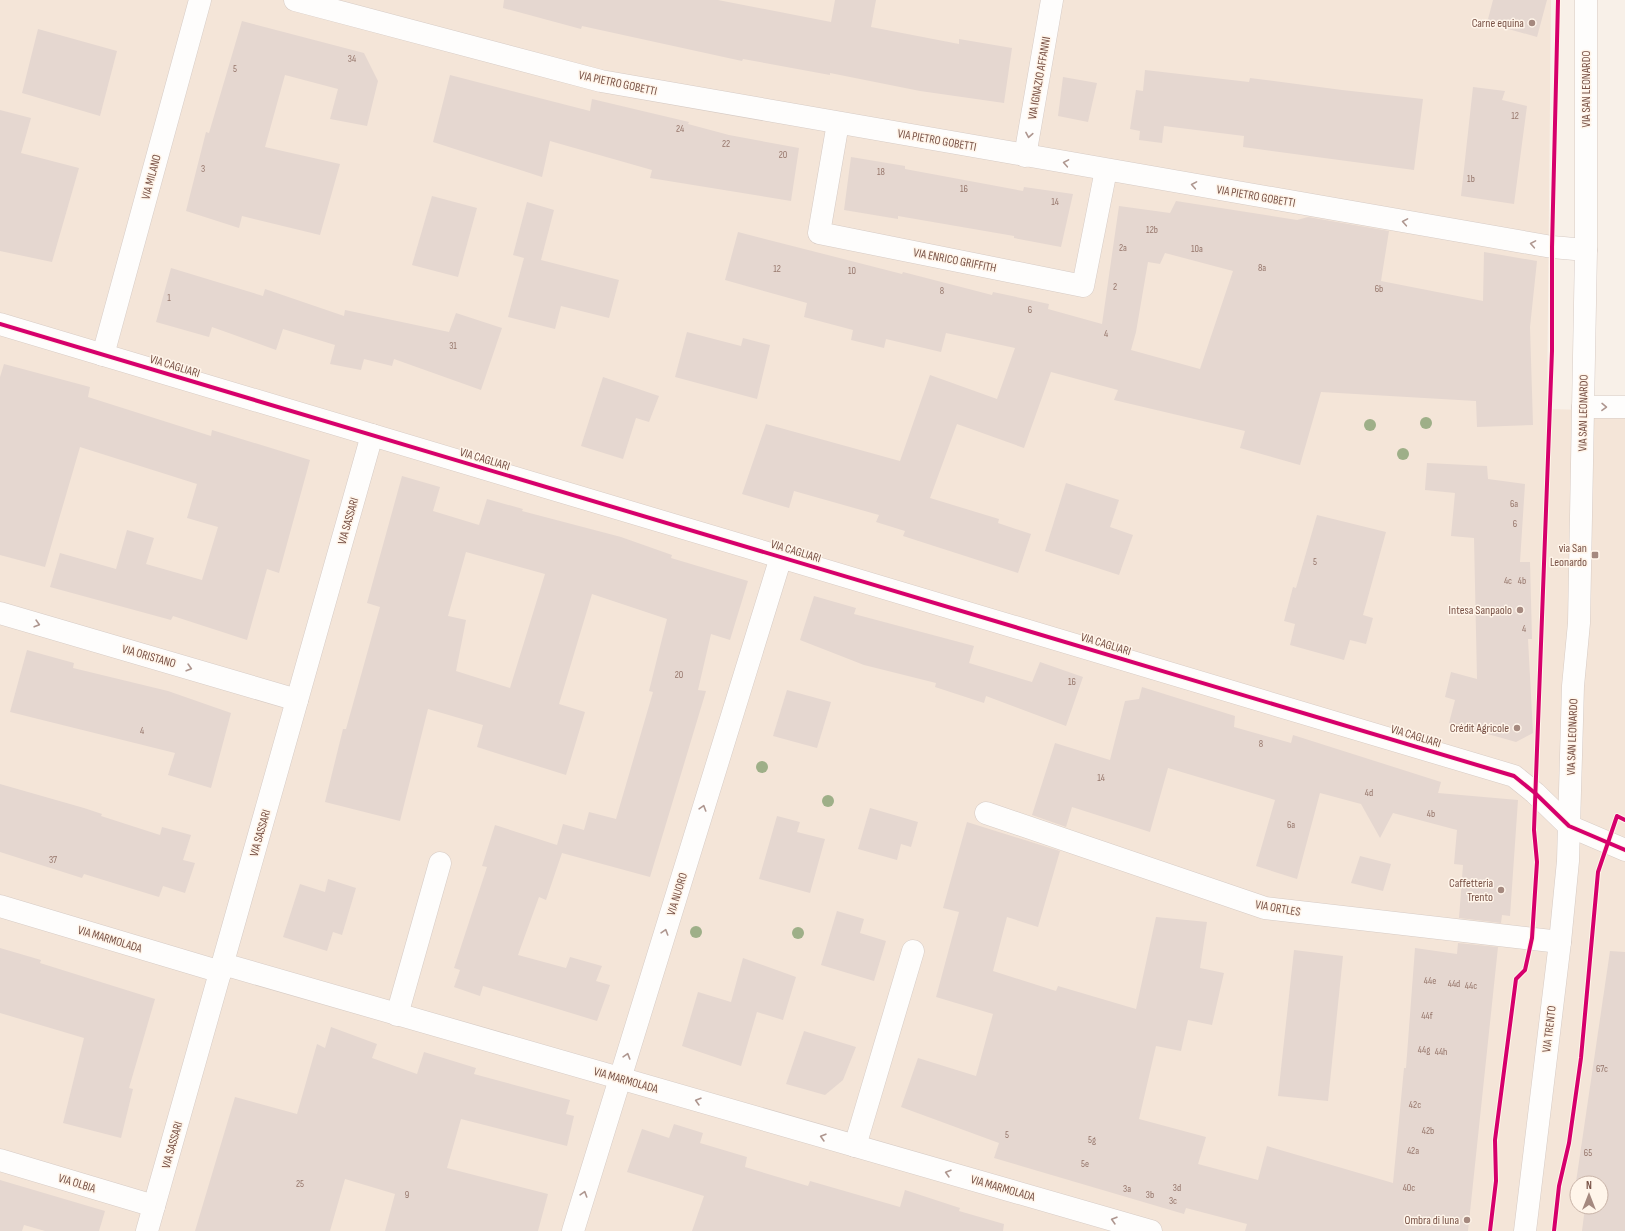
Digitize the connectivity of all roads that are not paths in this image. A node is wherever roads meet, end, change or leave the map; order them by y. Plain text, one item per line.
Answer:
1 (200, 0) edge
2 (295, 0) edge
3 (1052, 0) edge
4 (1586, 0) edge
5 (838, 123) junction
6 (1025, 156) junction
7 (1106, 170) junction
8 (1586, 250) junction
9 (0, 324) edge
10 (103, 355) junction
11 (1583, 407) junction
12 (1625, 407) edge
13 (372, 435) junction
14 (781, 557) junction
15 (0, 613) edge
16 (297, 700) junction
17 (986, 813) dead end
18 (1569, 826) junction
19 (1625, 850) edge
20 (440, 863) dead end
21 (0, 906) edge
22 (1560, 942) junction
23 (913, 951) dead end
24 (222, 968) junction
25 (397, 1015) junction
26 (620, 1078) junction
27 (855, 1146) junction
28 (0, 1160) edge
29 (154, 1206) junction
30 (147, 1231) edge
31 (573, 1231) edge
32 (1151, 1231) edge
33 (1525, 1231) edge

1 - 10 street, VIA MILANO
2 - 5 street, VIA PIETRO GOBETTI
3 -> 6 street, VIA IGNAZIO AFFANNI
4 - 8 street, VIA SAN LEONARDO
5 - 6 street, VIA PIETRO GOBETTI
5 - 7 street, VIA ENRICO GRIFFITH
7 -> 6 street, VIA PIETRO GOBETTI
8 -> 7 street, VIA PIETRO GOBETTI
8 - 11 street, VIA SAN LEONARDO
9 - 10 street, VIA CAGLIARI
10 - 13 street, VIA CAGLIARI
11 -> 12 street
11 - 18 street, VIA SAN LEONARDO
13 - 14 street, VIA CAGLIARI
13 - 16 street, VIA SASSARI
14 - 18 street, VIA CAGLIARI
26 -> 14 street, VIA NUORO
15 -> 16 street, VIA ORISTANO
16 - 24 street, VIA SASSARI
17 - 22 street, VIA ORTLES
18 - 19 street
18 - 22 street, VIA TRENTO
20 - 25 street
21 - 24 street, VIA MARMOLADA
22 - 33 street, VIA TRENTO
23 - 27 street
24 - 25 street, VIA MARMOLADA
24 - 29 street, VIA SASSARI
25 - 26 street, VIA MARMOLADA
27 -> 26 street, VIA MARMOLADA
31 -> 26 street, VIA NUORO
32 -> 27 street, VIA MARMOLADA
28 - 29 street, VIA OLBIA
29 - 30 street, VIA SASSARI

